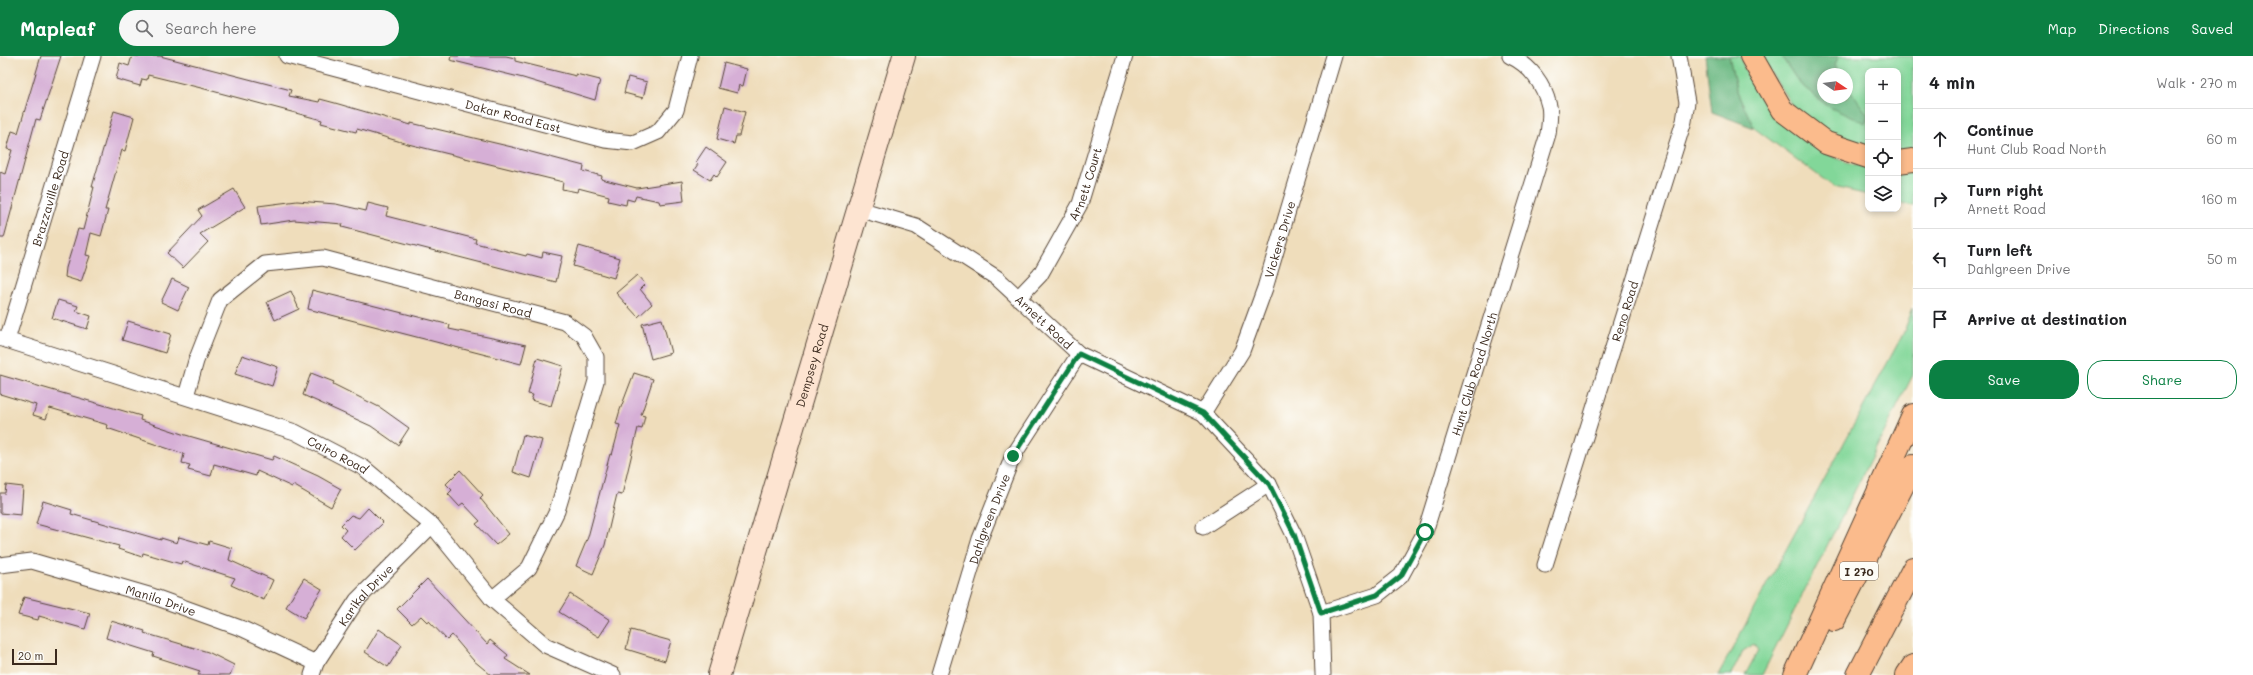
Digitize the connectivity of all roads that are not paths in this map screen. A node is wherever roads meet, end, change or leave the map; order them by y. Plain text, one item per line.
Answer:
1 (93, 56) edge
2 (287, 56) edge
3 (690, 56) edge
4 (904, 56) edge
5 (1125, 56) edge
6 (1334, 56) edge
7 (1510, 56) edge
8 (1678, 56) edge
9 (1751, 56) edge
10 (1865, 156) edge
11 (1913, 160) edge
12 (1901, 162) edge
13 (859, 209) junction
14 (1018, 298) junction
15 (4, 339) edge
16 (1079, 354) junction
17 (186, 396) junction
18 (1203, 413) junction
19 (1913, 415) edge
20 (1913, 466) edge
21 (1269, 484) junction
22 (432, 525) junction
23 (1202, 527) dead end
24 (0, 565) edge
25 (1545, 566) dead end
26 (1913, 569) edge
27 (492, 599) junction
28 (1321, 613) junction
29 (1913, 666) edge
30 (314, 669) edge
31 (613, 675) edge
32 (719, 675) edge
33 (939, 675) edge
34 (1323, 675) edge
35 (1795, 675) edge
36 (1805, 675) edge
37 (1858, 675) edge
38 (1907, 675) edge

1 - 15 street, Brazzaville Road
2 - 3 street, Dakar Road East
4 - 13 main road, Dempsey Road
5 - 14 street, Arnett Court
6 - 18 street, Vickers Drive
7 - 28 street, Hunt Club Road North
8 - 25 street, Reno Road
9 - 10 highway
11 - 12 highway
13 - 14 street, Arnett Road
13 - 32 main road, Dempsey Road
14 - 16 street, Arnett Road
15 - 17 street, Cairo Road
16 - 18 street, Arnett Road
16 - 33 street, Dahlgreen Drive
17 - 22 street, Cairo Road
17 - 27 street, Bangasi Road
18 - 21 street, Arnett Road
19 - 35 highway
20 - 36 highway, I 270
21 - 23 street
21 - 28 street, Arnett Road
22 - 27 street, Cairo Road
22 - 30 street, Karikal Drive
24 - 30 street, Manila Drive
26 - 37 highway
27 - 31 street, Cairo Road
28 - 34 street, Arnett Road
29 - 38 highway

